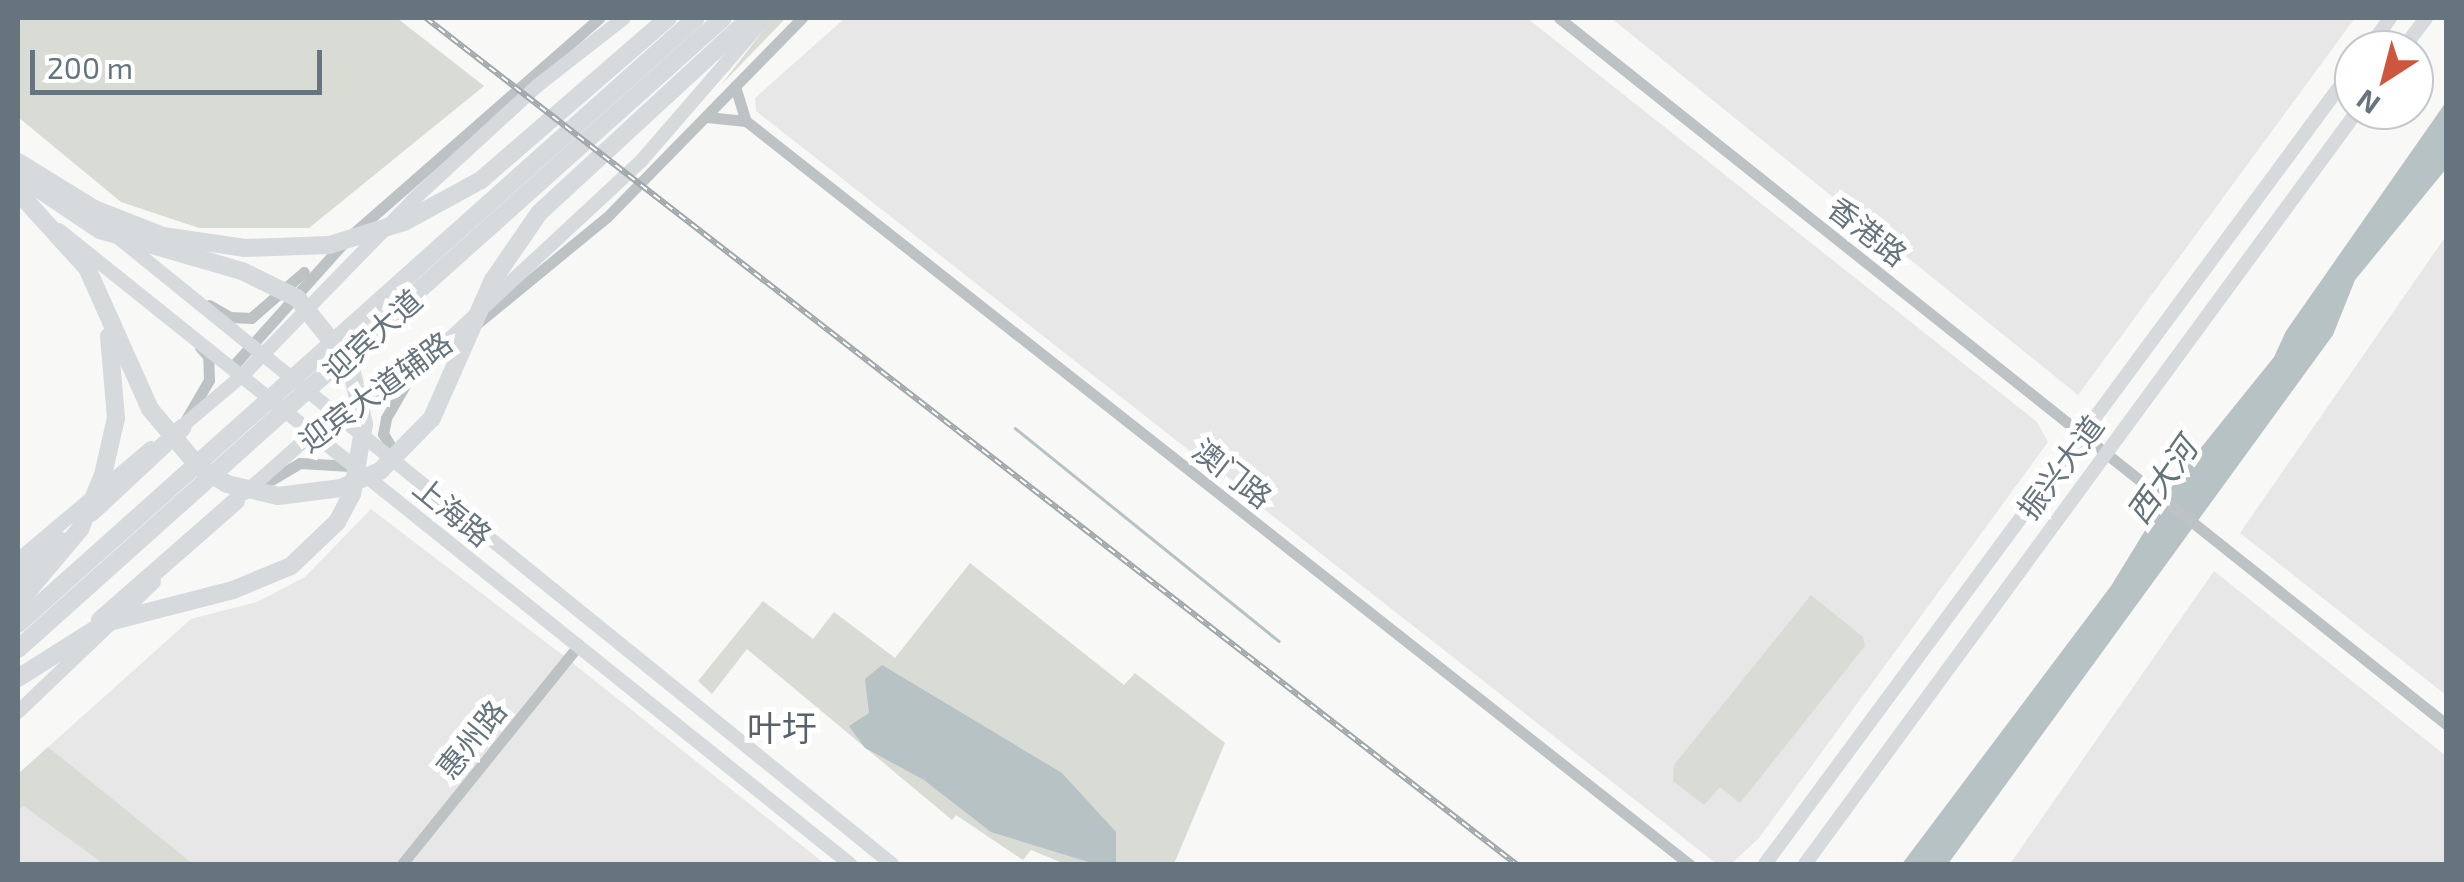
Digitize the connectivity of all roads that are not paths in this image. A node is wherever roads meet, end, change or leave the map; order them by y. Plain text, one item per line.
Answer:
1 (584, 18) edge
2 (599, 18) edge
3 (624, 18) edge
4 (668, 18) edge
5 (696, 18) edge
6 (724, 18) edge
7 (750, 18) edge
8 (765, 18) edge
9 (802, 18) edge
10 (1559, 18) edge
11 (581, 32) junction
12 (735, 86) junction
13 (2334, 95) edge
14 (707, 116) junction
15 (746, 121) junction
16 (2343, 130) edge
17 (18, 153) edge
18 (18, 162) edge
19 (18, 176) edge
20 (407, 186) junction
21 (18, 196) edge
22 (106, 227) junction
23 (104, 260) junction
24 (254, 352) junction
25 (239, 370) junction
26 (414, 370) junction
27 (339, 420) junction
28 (182, 428) junction
29 (316, 430) junction
30 (2084, 434) junction
31 (2106, 453) junction
32 (236, 502) junction
33 (478, 532) junction
34 (129, 537) junction
35 (463, 550) junction
36 (18, 560) edge
37 (18, 580) edge
38 (18, 602) edge
39 (18, 624) edge
40 (580, 645) junction
41 (18, 650) edge
42 (18, 678) edge
43 (18, 694) edge
44 (18, 712) edge
45 (2446, 724) edge
46 (794, 786) junction
47 (781, 808) junction
48 (883, 862) edge
49 (402, 864) edge
50 (850, 864) edge
51 (1689, 864) edge
52 (1765, 864) edge
53 (1806, 864) edge

1 - 11 street
2 - 11 street
3 - 24 main road
4 - 18 highway
5 - 34 highway, 迎宾大道
6 - 34 highway, 迎宾大道
7 - 21 highway
8 - 26 main road, 迎宾大道辅路
9 - 12 street
10 - 30 street, 香港路
11 - 20 street
12 - 14 street
12 - 15 street
13 - 30 main road, 振兴大道
14 - 15 street
14 - 26 street
15 - 51 street, 澳门路
16 - 31 main road, 振兴大道
17 - 22 main road, 上海路
19 - 42 highway
20 - 22 street
20 - 24 street
21 - 23 main road, 上海路
21 - 38 highway
22 - 24 main road, 上海路
23 - 25 main road, 上海路
23 - 28 street
24 - 25 main road
24 - 27 main road, 上海路
25 - 28 main road
25 - 29 main road, 上海路
26 - 27 main road, 迎宾大道辅路
26 - 33 street
27 - 29 main road, 迎宾大道辅路
27 - 33 main road, 上海路
28 - 36 main road
28 - 37 highway
29 - 32 main road, 迎宾大道辅路
29 - 35 main road, 上海路
30 - 31 street, 香港路
30 - 52 main road, 振兴大道
31 - 45 street, 香港路
31 - 53 main road, 振兴大道
32 - 35 street
32 - 43 highway
32 - 44 main road, 迎宾大道辅路
33 - 46 main road, 上海路
34 - 39 highway, 迎宾大道
34 - 41 highway, 迎宾大道
35 - 40 main road, 上海路
40 - 47 main road, 上海路
40 - 49 street, 惠州路
46 - 47 main road
46 - 48 main road, 上海路
47 - 50 main road, 上海路

